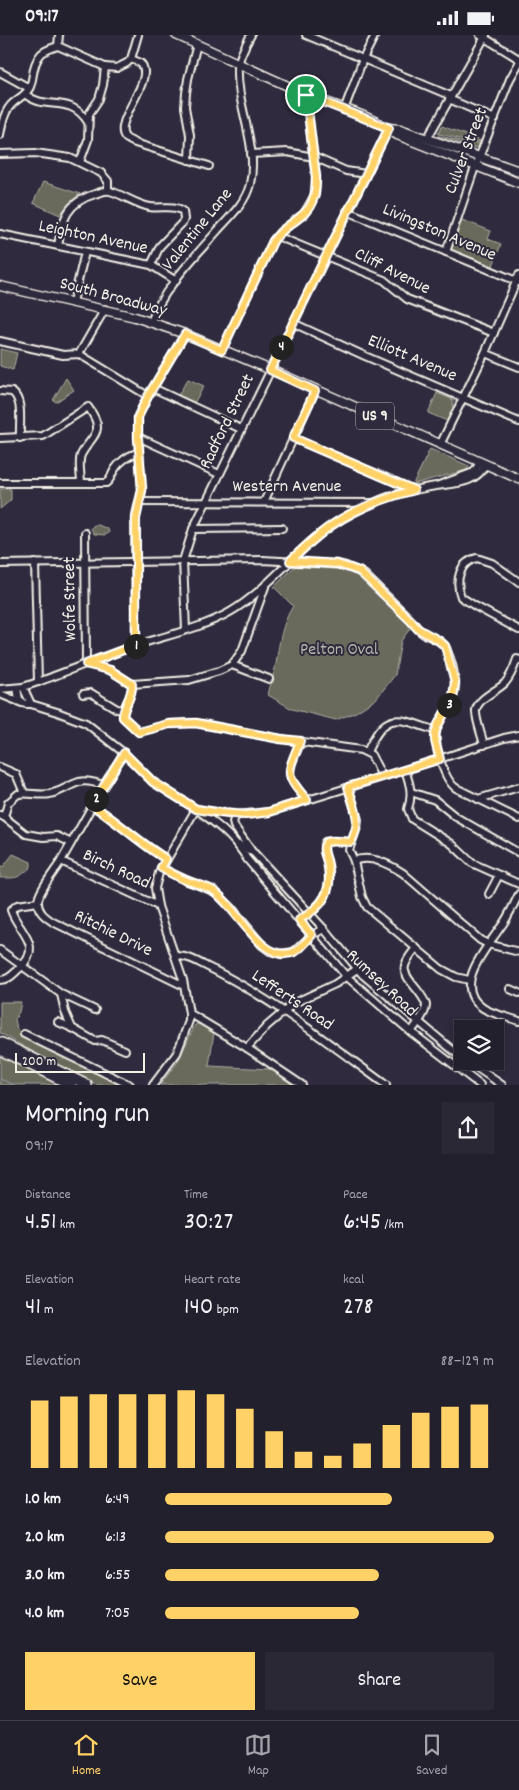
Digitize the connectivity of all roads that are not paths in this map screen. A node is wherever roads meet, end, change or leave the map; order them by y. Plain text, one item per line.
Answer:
1 (59, 35) edge
2 (138, 35) edge
3 (176, 35) edge
4 (251, 35) edge
5 (306, 35) edge
6 (375, 35) edge
7 (483, 36) edge
8 (197, 45) junction
9 (58, 46) junction
10 (131, 59) junction
11 (363, 59) junction
12 (519, 59) edge
13 (239, 63) junction
14 (519, 63) edge
15 (105, 67) junction
16 (0, 72) edge
17 (29, 88) junction
18 (25, 94) junction
19 (306, 95) junction
20 (450, 97) junction
21 (344, 109) junction
22 (495, 119) junction
23 (88, 122) junction
24 (389, 128) junction
25 (0, 135) edge
26 (427, 139) junction
27 (0, 154) edge
28 (251, 154) junction
29 (314, 157) junction
30 (480, 157) junction
31 (189, 159) junction
32 (80, 163) junction
33 (209, 166) dead end
34 (476, 166) junction
35 (519, 171) edge
36 (366, 174) junction
37 (519, 183) edge
38 (108, 190) junction
39 (348, 211) junction
40 (0, 234) edge
41 (277, 236) junction
42 (58, 246) junction
43 (84, 252) junction
44 (446, 252) junction
45 (326, 256) junction
46 (151, 265) junction
47 (518, 279) edge
48 (176, 281) junction
49 (0, 286) edge
50 (73, 301) junction
51 (105, 309) junction
52 (151, 322) junction
53 (293, 323) junction
54 (494, 333) junction
55 (185, 334) junction
56 (0, 341) edge
57 (222, 350) junction
58 (485, 353) junction
59 (79, 354) junction
60 (519, 367) edge
61 (270, 370) junction
62 (153, 388) junction
63 (0, 391) edge
64 (315, 391) junction
65 (148, 396) junction
66 (462, 397) junction
67 (519, 421) edge
68 (241, 429) junction
69 (138, 437) junction
70 (0, 438) edge
71 (20, 438) junction
72 (293, 438) junction
73 (440, 445) junction
74 (139, 451) junction
75 (483, 463) junction
76 (219, 474) junction
77 (519, 479) edge
78 (0, 483) edge
79 (81, 483) junction
80 (414, 490) junction
81 (139, 502) junction
82 (206, 502) junction
83 (264, 502) junction
84 (374, 503) junction
85 (282, 528) dead end
86 (193, 529) junction
87 (85, 533) dead end
88 (183, 561) junction
89 (290, 561) junction
90 (86, 562) junction
91 (135, 562) junction
92 (35, 563) junction
93 (0, 564) edge
94 (519, 582) edge
95 (267, 583) junction
96 (186, 630) junction
97 (519, 630) edge
98 (136, 645) junction
99 (519, 660) edge
100 (86, 664) junction
101 (232, 665) junction
102 (269, 679) dead end
103 (38, 682) junction
104 (132, 684) junction
105 (20, 687) junction
106 (0, 689) edge
107 (0, 694) edge
108 (82, 694) dead end
109 (28, 704) junction
110 (124, 710) junction
111 (436, 731) junction
112 (519, 735) edge
113 (300, 741) junction
114 (484, 745) junction
115 (367, 752) junction
116 (124, 753) junction
117 (440, 759) junction
118 (0, 767) edge
119 (404, 770) junction
120 (382, 776) junction
121 (103, 785) junction
122 (348, 787) junction
123 (519, 787) edge
124 (411, 792) junction
125 (24, 793) junction
126 (478, 799) junction
127 (307, 800) junction
128 (92, 805) junction
129 (196, 809) junction
130 (236, 815) junction
131 (2, 816) edge
132 (519, 819) edge
133 (351, 842) junction
134 (71, 843) junction
135 (238, 844) junction
136 (254, 853) junction
137 (519, 853) edge
138 (166, 859) junction
139 (61, 861) junction
140 (354, 861) junction
141 (161, 868) junction
142 (499, 875) junction
143 (519, 884) edge
144 (489, 894) dead end
145 (519, 895) edge
146 (38, 902) junction
147 (158, 906) junction
148 (310, 914) junction
149 (299, 920) junction
150 (324, 929) junction
151 (312, 935) junction
152 (488, 944) junction
153 (416, 948) junction
154 (0, 950) edge
155 (519, 952) edge
156 (175, 956) junction
157 (23, 965) junction
158 (357, 969) junction
159 (346, 976) junction
160 (0, 980) edge
161 (470, 980) junction
162 (184, 986) junction
163 (510, 989) dead end
164 (519, 993) edge
165 (60, 994) junction
166 (95, 1010) dead end
167 (190, 1013) junction
168 (283, 1013) junction
169 (418, 1021) junction
170 (519, 1021) edge
171 (58, 1022) dead end
172 (72, 1028) junction
173 (411, 1032) junction
174 (24, 1034) dead end
175 (0, 1042) edge
176 (247, 1048) junction
177 (0, 1050) edge
178 (125, 1050) dead end
179 (454, 1050) edge
180 (480, 1070) edge
181 (71, 1085) edge
182 (87, 1085) edge
183 (130, 1085) edge
184 (153, 1085) edge
185 (302, 1085) edge
186 (386, 1085) edge
187 (480, 1085) edge
188 (502, 1085) edge

1 - 9 street
2 - 10 street
3 - 8 main road
4 - 13 street, Valentine Lane
5 - 11 street
6 - 11 street
7 - 12 street
7 - 20 street
8 - 13 main road
8 - 31 street
9 - 15 street
9 - 17 street
10 - 15 street
10 - 31 street
11 - 20 street
11 - 21 street
13 - 19 main road
13 - 28 street, Valentine Lane
14 - 22 street, Culver Street
15 - 23 street
16 - 17 street
17 - 18 street
18 - 23 street
18 - 25 street
19 - 21 main road
19 - 29 street
20 - 22 street
20 - 26 street
21 - 24 main road
22 - 30 street, Culver Street
23 - 32 street
24 - 26 main road
24 - 34 main road
24 - 36 street, Radford Street
26 - 30 main road
27 - 32 street
28 - 29 street
28 - 48 street, Valentine Lane
29 - 36 street
29 - 41 street
30 - 34 street, Culver Street
30 - 35 main road
31 - 33 street
32 - 38 street
34 - 37 main road
34 - 44 street, Culver Street
36 - 39 street, Radford Street
38 - 42 street
38 - 46 street
39 - 44 street, Livingston Avenue
39 - 45 street, Radford Street
40 - 42 street, Leighton Avenue
41 - 45 street, Cliff Avenue
41 - 57 street
42 - 43 street, Leighton Avenue
43 - 46 street, Leighton Avenue
43 - 50 street
44 - 47 street, Livingston Avenue
45 - 53 street, Radford Street
45 - 54 street, Cliff Avenue
46 - 48 street, Leighton Avenue
47 - 54 street
48 - 52 street, Valentine Lane
49 - 50 main road, South Broadway / US 9
50 - 51 main road, South Broadway / US 9
51 - 52 main road, South Broadway / US 9
51 - 59 street
52 - 55 main road, South Broadway / US 9
53 - 61 street, Radford Street
53 - 66 street, Elliott Avenue
54 - 58 street
55 - 57 main road, South Broadway / US 9
55 - 62 street
56 - 59 street
57 - 61 main road, South Broadway / US 9
58 - 60 street
58 - 66 street
59 - 65 street
61 - 64 main road, South Broadway / US 9
61 - 68 street, Radford Street
62 - 65 street
62 - 68 street
63 - 71 street
64 - 72 street
64 - 73 main road, South Broadway / US 9
65 - 69 street
66 - 67 street, Elliott Avenue
66 - 73 street
68 - 76 street, Radford Street
69 - 74 street
69 - 76 street
70 - 71 street
71 - 79 street
72 - 80 street
72 - 83 street
73 - 75 main road, South Broadway / US 9
74 - 79 street
74 - 81 street
75 - 77 main road, South Broadway / US 9
75 - 80 street
76 - 82 street, Radford Street
78 - 79 street
80 - 84 street
81 - 82 street, Western Avenue
81 - 91 street
82 - 83 street, Western Avenue
82 - 86 street, Radford Street
83 - 84 street, Western Avenue
84 - 89 street
85 - 86 street
86 - 88 street, Radford Street
87 - 90 street, Wolfe Street
88 - 89 street
88 - 91 street
88 - 96 street, Radford Street
89 - 95 street
89 - 111 street
90 - 91 street
90 - 92 street
90 - 100 street, Wolfe Street
91 - 98 street
92 - 93 street
92 - 103 street
94 - 97 street
95 - 96 street
95 - 101 street
96 - 98 street
98 - 100 street
99 - 114 street
100 - 103 street
100 - 104 street
101 - 102 street
101 - 104 street
103 - 105 street
104 - 110 street
105 - 106 street
105 - 109 street
107 - 109 street, Rumsey Road
108 - 110 street
109 - 116 street, Rumsey Road
110 - 113 street
111 - 115 street
111 - 117 street
112 - 114 street
113 - 115 street
113 - 127 street
114 - 117 street
115 - 120 street
116 - 121 street
116 - 129 street, Rumsey Road
117 - 119 street
117 - 126 street
118 - 125 street
119 - 120 street
119 - 124 street
120 - 122 street
121 - 125 street
121 - 128 street
122 - 127 street
122 - 133 street
123 - 126 street
124 - 137 street
124 - 142 street
125 - 131 street
126 - 132 street
127 - 130 street
128 - 134 street
128 - 138 street
129 - 130 street
129 - 135 street, Rumsey Road
129 - 138 street
130 - 136 street
131 - 134 street
133 - 140 street
133 - 148 street
134 - 139 street
135 - 136 street, Rumsey Road
135 - 149 street, Rumsey Road
136 - 148 street, Rumsey Road
138 - 141 street
139 - 146 street
139 - 147 street, Birch Road
140 - 152 street
140 - 153 street
141 - 147 street
141 - 151 street
142 - 143 street
142 - 144 street
145 - 152 street
146 - 157 street
146 - 162 street, Ritchie Drive
147 - 156 street
148 - 149 street
148 - 150 street, Rumsey Road
149 - 151 street, Rumsey Road
150 - 151 street
150 - 158 street, Rumsey Road
151 - 159 street, Rumsey Road
152 - 155 street
152 - 161 street
153 - 161 street
153 - 169 street
154 - 157 street
156 - 162 street
156 - 168 street, Lefferts Road
157 - 160 street
157 - 165 street
158 - 159 street
158 - 169 street, Rumsey Road
159 - 168 street
159 - 173 street, Rumsey Road
161 - 170 street
162 - 167 street
163 - 164 street
165 - 166 street
165 - 172 street
167 - 176 street
167 - 184 street
168 - 176 street
168 - 186 street, Lefferts Road
169 - 173 street
169 - 179 street, Rumsey Road
171 - 172 street
172 - 178 street
173 - 187 street, Rumsey Road
174 - 183 street
175 - 182 highway
176 - 185 street
177 - 181 highway
180 - 188 street

